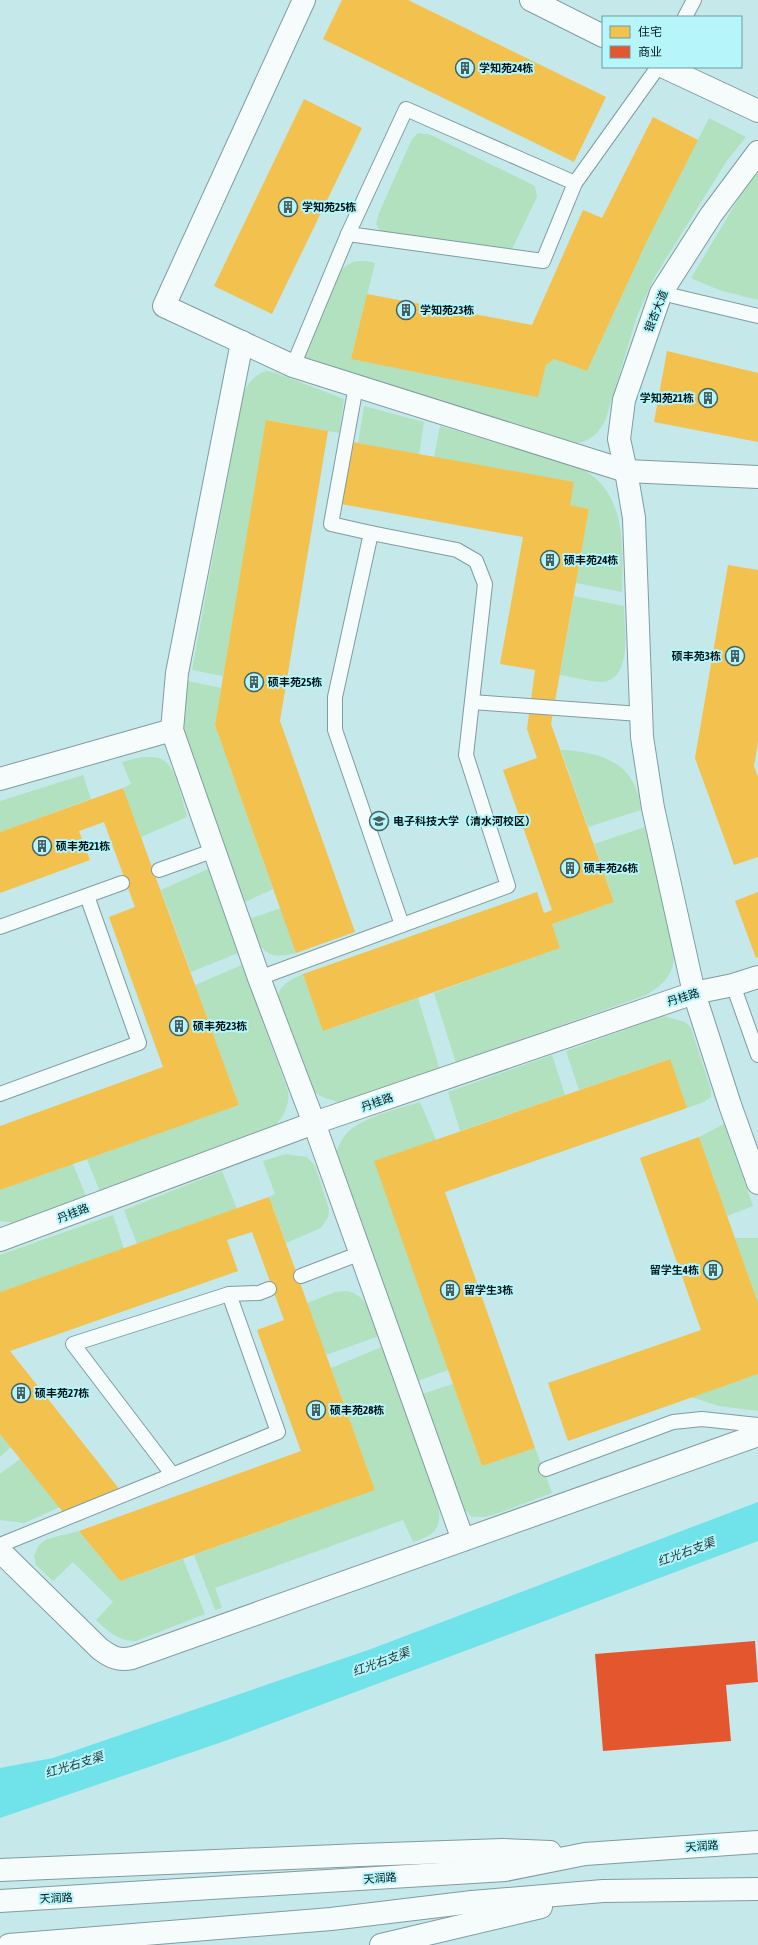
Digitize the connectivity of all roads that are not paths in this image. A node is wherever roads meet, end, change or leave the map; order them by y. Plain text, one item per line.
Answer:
1 (304, 0) edge
2 (531, 0) edge
3 (694, 0) edge
4 (686, 16) edge
5 (602, 36) edge
6 (657, 68) edge
7 (666, 68) edge
8 (758, 111) edge
9 (758, 152) edge
10 (575, 184) junction
11 (348, 234) junction
12 (661, 294) junction
13 (758, 316) edge
14 (242, 342) junction
15 (293, 366) junction
16 (356, 386) junction
17 (626, 471) junction
18 (758, 478) edge
19 (371, 534) junction
20 (472, 702) junction
21 (640, 714) junction
22 (172, 730) junction
23 (0, 779) edge
24 (215, 850) junction
25 (159, 870) dead end
26 (122, 883) dead end
27 (87, 896) junction
28 (402, 925) junction
29 (0, 927) edge
30 (758, 976) edge
31 (259, 978) junction
32 (733, 985) junction
33 (694, 993) junction
34 (758, 1055) edge
35 (0, 1094) edge
36 (314, 1123) junction
37 (758, 1183) edge
38 (0, 1240) edge
39 (361, 1253) junction
40 (301, 1276) dead end
41 (269, 1289) dead end
42 (229, 1294) junction
43 (758, 1425) edge
44 (758, 1435) edge
45 (546, 1469) dead end
46 (172, 1474) junction
47 (464, 1540) junction
48 (0, 1545) edge
49 (0, 1551) edge
50 (758, 1842) edge
51 (585, 1854) junction
52 (0, 1870) edge
53 (758, 1889) edge
54 (603, 1891) junction
55 (0, 1901) edge
56 (9, 1945) edge
57 (381, 1945) edge

1 - 14 street
2 - 5 street
3 - 4 lane
6 - 10 lane
7 - 8 street
9 - 12 street, 银杏大道
10 - 11 lane
10 - 11 lane
11 - 15 lane
12 - 13 lane
12 - 17 street, 银杏大道
14 - 15 street
14 - 22 street
15 - 16 street
16 - 17 street
16 - 19 lane
17 - 18 street
17 - 21 street, 银杏大道
19 - 20 lane
19 - 28 lane
20 - 21 lane
20 - 28 lane
21 - 33 street, 银杏大道
22 - 23 street
22 - 24 street
24 - 25 lane
24 - 31 street
26 - 27 lane
27 - 29 lane
27 - 35 lane
28 - 31 lane
30 - 32 street, 丹桂路
31 - 36 street
32 - 33 street, 丹桂路
32 - 34 lane
33 - 36 street, 丹桂路
33 - 37 street, 银杏大道
36 - 38 street, 丹桂路
36 - 39 street
39 - 40 lane
39 - 47 street
41 - 42 lane
42 - 46 lane
42 - 46 lane
43 - 45 lane
44 - 47 street
46 - 48 lane
47 - 49 street
50 - 51 street, 天润路
51 - 52 street
51 - 55 street, 天润路
53 - 54 street
54 - 56 street
54 - 57 street

